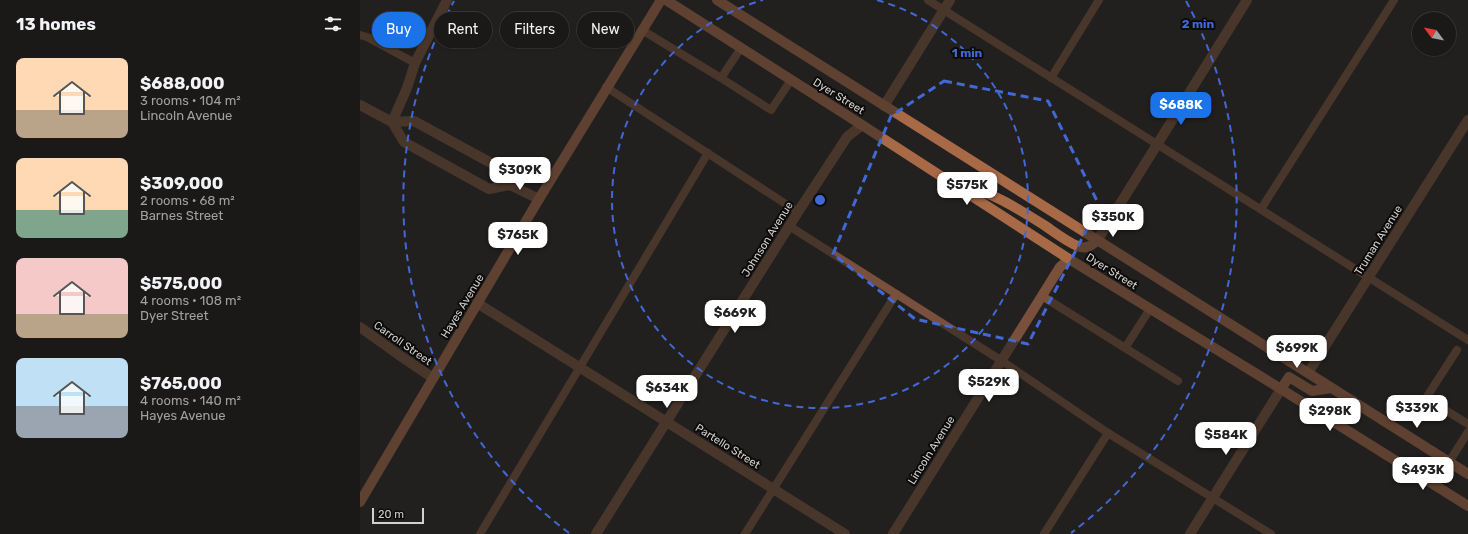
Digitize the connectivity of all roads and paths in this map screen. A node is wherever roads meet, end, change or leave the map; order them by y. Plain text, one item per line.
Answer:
1 (447, 0) edge
2 (661, 0) edge
3 (666, 0) edge
4 (718, 0) edge
5 (928, 0) edge
6 (950, 0) edge
7 (1099, 0) edge
8 (1248, 0) edge
9 (1394, 0) edge
10 (944, 10) junction
11 (642, 30) junction
12 (360, 36) edge
13 (740, 48) junction
14 (415, 63) junction
15 (721, 78) junction
16 (1051, 78) junction
17 (791, 80) junction
18 (606, 87) junction
19 (360, 105) edge
20 (884, 106) junction
21 (1468, 120) edge
22 (392, 122) junction
23 (862, 125) junction
24 (1157, 144) junction
25 (708, 153) junction
26 (951, 182) junction
27 (510, 186) junction
28 (539, 199) junction
29 (1261, 209) junction
30 (798, 212) junction
31 (789, 226) junction
32 (1098, 241) junction
33 (1069, 259) junction
34 (1369, 277) junction
35 (896, 294) junction
36 (1042, 296) junction
37 (477, 303) junction
38 (1150, 309) junction
39 (360, 327) edge
40 (1468, 340) edge
41 (1125, 348) junction
42 (1457, 350) dead end
43 (1002, 361) junction
44 (580, 367) junction
45 (1308, 373) junction
46 (433, 378) junction
47 (1178, 381) dead end
48 (1331, 388) junction
49 (1281, 389) junction
50 (667, 422) junction
51 (1468, 424) edge
52 (1468, 432) edge
53 (1108, 433) junction
54 (1449, 462) junction
55 (1468, 474) edge
56 (773, 489) junction
57 (1213, 498) junction
58 (360, 502) edge
59 (1468, 506) edge
60 (480, 534) edge
61 (596, 534) edge
62 (745, 534) edge
63 (845, 534) edge
64 (893, 534) edge
65 (1044, 534) edge
66 (1190, 534) edge
67 (1270, 534) edge

1 - 14 street
2 - 11 main road, Hayes Avenue
3 - 13 main road, Dyer Street
4 - 20 main road, Dyer Street
5 - 10 lane
6 - 10 street
7 - 16 lane
8 - 24 street
9 - 29 lane
10 - 16 lane
10 - 20 street
11 - 15 lane
11 - 18 main road, Hayes Avenue
12 - 14 lane
13 - 15 lane
13 - 17 main road, Dyer Street
14 - 22 street
15 - 17 lane
16 - 24 lane
17 - 23 main road, Dyer Street
18 - 25 lane
18 - 28 main road, Hayes Avenue
19 - 22 street
20 - 32 main road, Dyer Street
21 - 34 street, Truman Avenue
22 - 27 street
22 - 27 street
23 - 26 main road, Dyer Street
23 - 30 street, Johnson Avenue
24 - 29 lane
24 - 32 street
25 - 30 lane
25 - 44 lane
26 - 32 main road
26 - 33 main road, Dyer Street
27 - 28 street
28 - 37 main road, Hayes Avenue
29 - 34 lane
30 - 31 street, Johnson Avenue
31 - 35 lane
31 - 50 street, Johnson Avenue
32 - 45 main road, Dyer Street
33 - 36 street, Lincoln Avenue
33 - 38 main road, Dyer Street
34 - 40 lane
34 - 45 street, Truman Avenue
35 - 43 lane
35 - 56 lane
36 - 41 lane
36 - 43 street, Lincoln Avenue
37 - 44 street, Partello Street
37 - 46 main road, Hayes Avenue
38 - 41 lane
38 - 49 main road, Dyer Street
39 - 46 street, Carroll Street
41 - 47 lane
42 - 51 lane
43 - 53 lane
43 - 64 street, Lincoln Avenue
44 - 50 street, Partello Street
44 - 60 lane
45 - 48 main road, Dyer Street
46 - 58 main road, Hayes Avenue
48 - 49 main road
48 - 54 main road, Dyer Street
49 - 57 street
49 - 59 main road, Dyer Street
50 - 56 street, Partello Street
50 - 61 street, Johnson Avenue
52 - 54 lane
53 - 57 lane
53 - 65 lane
54 - 55 main road, Dyer Street
56 - 62 lane
56 - 63 street, Partello Street
57 - 66 street
57 - 67 lane

